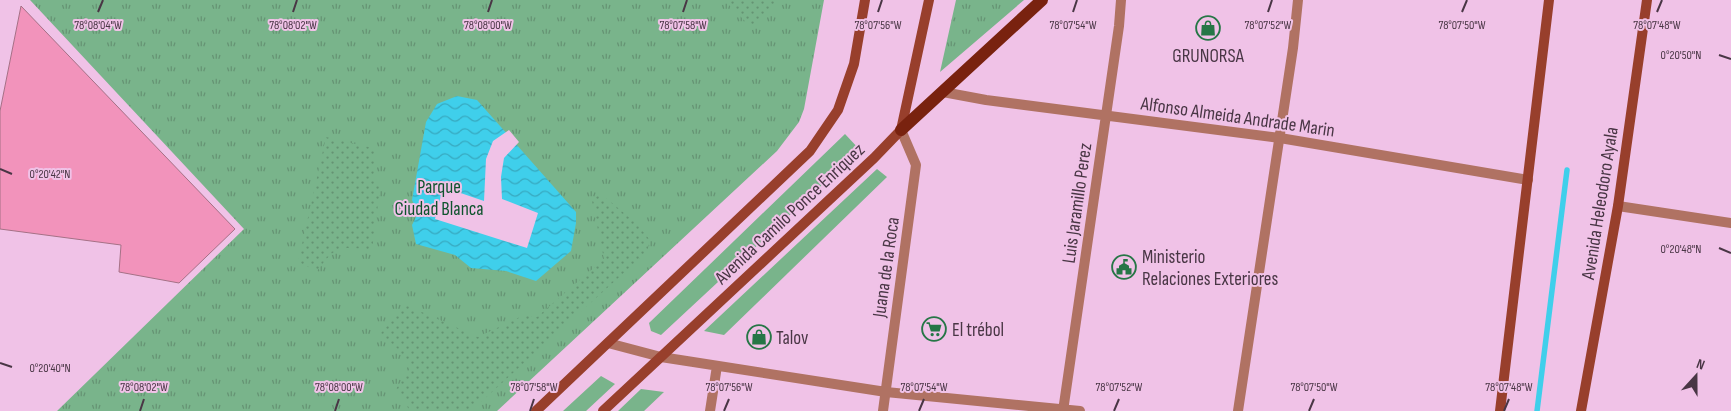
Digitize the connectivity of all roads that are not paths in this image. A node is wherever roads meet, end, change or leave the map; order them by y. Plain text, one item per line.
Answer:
1 (865, 0) edge
2 (929, 0) edge
3 (1042, 0) edge
4 (1121, 0) edge
5 (1298, 0) edge
6 (1549, 0) edge
7 (1647, 0) edge
8 (943, 92) junction
9 (1106, 116) junction
10 (901, 130) junction
11 (1280, 138) junction
12 (1528, 180) junction
13 (1618, 206) junction
14 (1731, 222) edge
15 (608, 343) junction
16 (661, 357) junction
17 (717, 366) junction
18 (886, 392) junction
19 (1063, 410) edge
20 (536, 411) edge
21 (603, 411) edge
22 (710, 411) edge
23 (883, 411) edge
24 (1080, 411) edge
25 (1238, 411) edge
26 (1500, 411) edge
27 (1581, 411) edge

1 - 15 main road, Avenida Camilo Ponce Enriquez
2 - 10 main road
3 - 8 main road
4 - 9 street, Luis Jaramillo Perez
5 - 11 street
6 - 12 main road
7 - 13 main road, Avenida Heleodoro Ayala
8 - 9 street, Alfonso Almeida Andrade Marin
8 - 10 main road
9 - 11 street, Alfonso Almeida Andrade Marin
9 - 19 street, Luis Jaramillo Perez
10 - 16 main road, Avenida Camilo Ponce Enriquez
10 - 18 street, Juana de la Roca
11 - 12 street, Alfonso Almeida Andrade Marin
11 - 25 street
12 - 26 main road
13 - 14 street
13 - 27 main road, Avenida Heleodoro Ayala
15 - 16 street
15 - 20 main road, Avenida Camilo Ponce Enriquez
16 - 17 street
16 - 21 main road, Avenida Camilo Ponce Enriquez
17 - 18 street
17 - 22 street
18 - 19 street
18 - 23 street, Juana de la Roca
19 - 24 street

